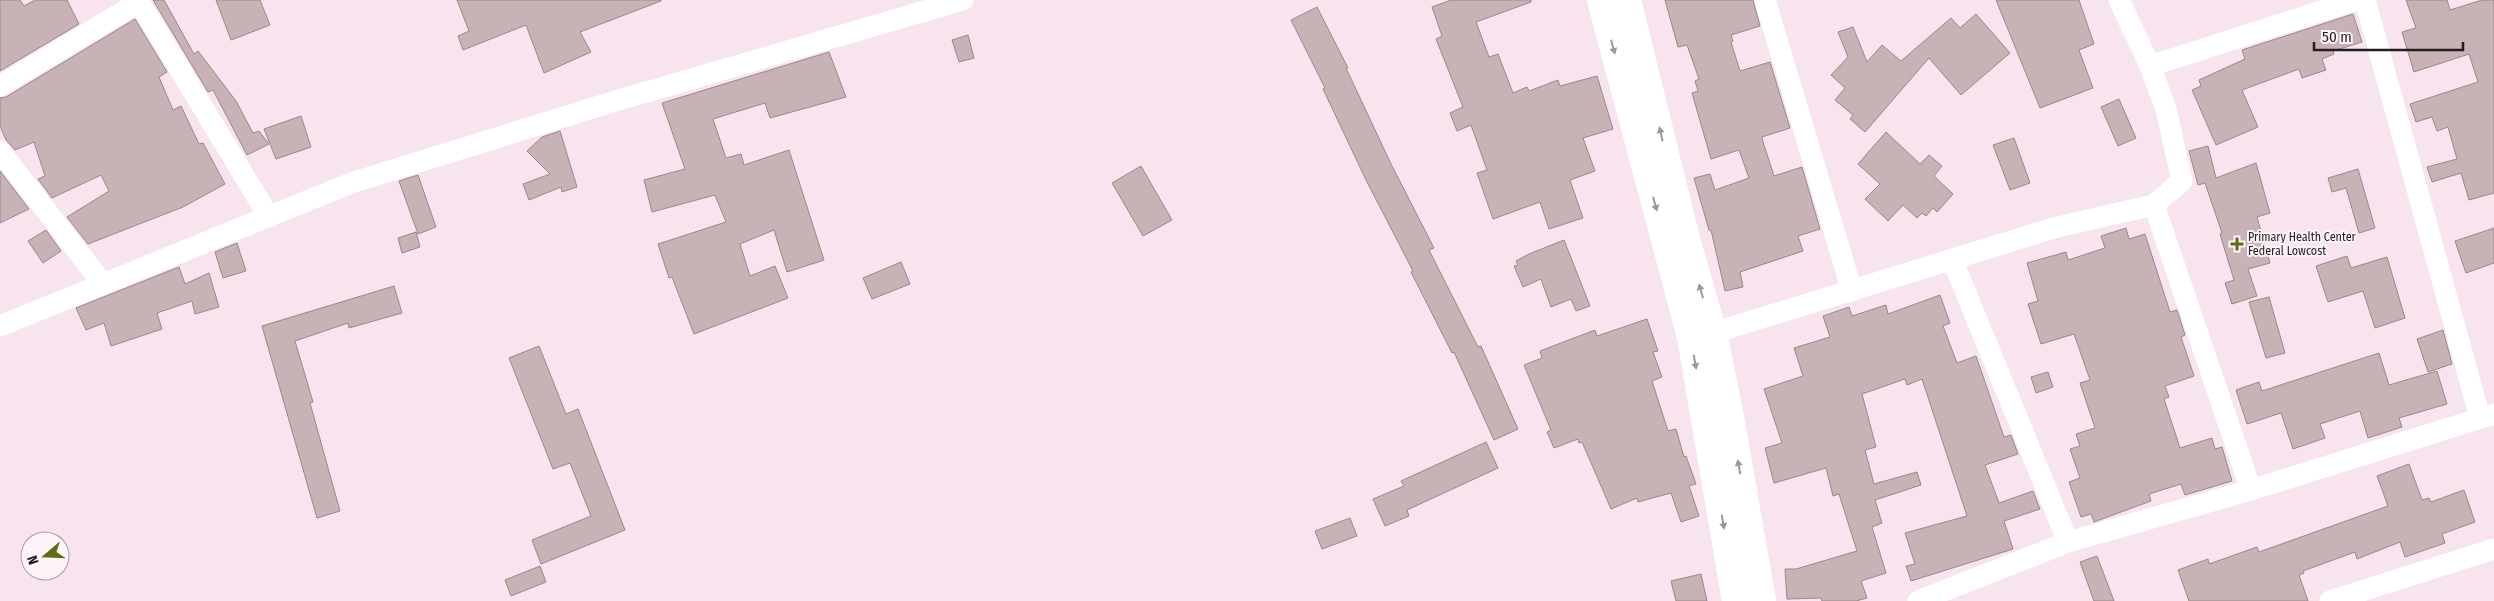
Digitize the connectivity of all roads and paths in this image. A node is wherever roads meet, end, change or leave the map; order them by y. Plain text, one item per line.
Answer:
1 (963, 0) edge
2 (1601, 0) edge
3 (1627, 0) edge
4 (1765, 0) edge
5 (2119, 0) edge
6 (2356, 0) edge
7 (2365, 0) edge
8 (138, 1) edge
9 (2150, 66) junction
10 (0, 86) edge
11 (0, 151) edge
12 (2154, 205) junction
13 (269, 217) junction
14 (1952, 259) junction
15 (103, 284) junction
16 (1852, 291) junction
17 (0, 326) edge
18 (1713, 333) junction
19 (2487, 416) edge
20 (2251, 490) junction
21 (2068, 542) junction
22 (2494, 549) edge
23 (1736, 601) edge
24 (1762, 601) edge
25 (1918, 601) edge
26 (2330, 601) edge

1 - 13 street
2 -> 23 street
18 -> 3 street
4 - 16 street
5 - 9 street
6 - 9 street
7 - 19 street
8 - 10 street
8 - 13 street
9 - 12 street
11 - 15 street
12 - 14 street
12 - 20 street
13 - 15 street
14 - 16 street
14 - 21 street
15 - 17 street
16 - 18 street
24 -> 18 street
19 - 20 street
20 - 21 street
21 - 25 street
22 - 26 street

